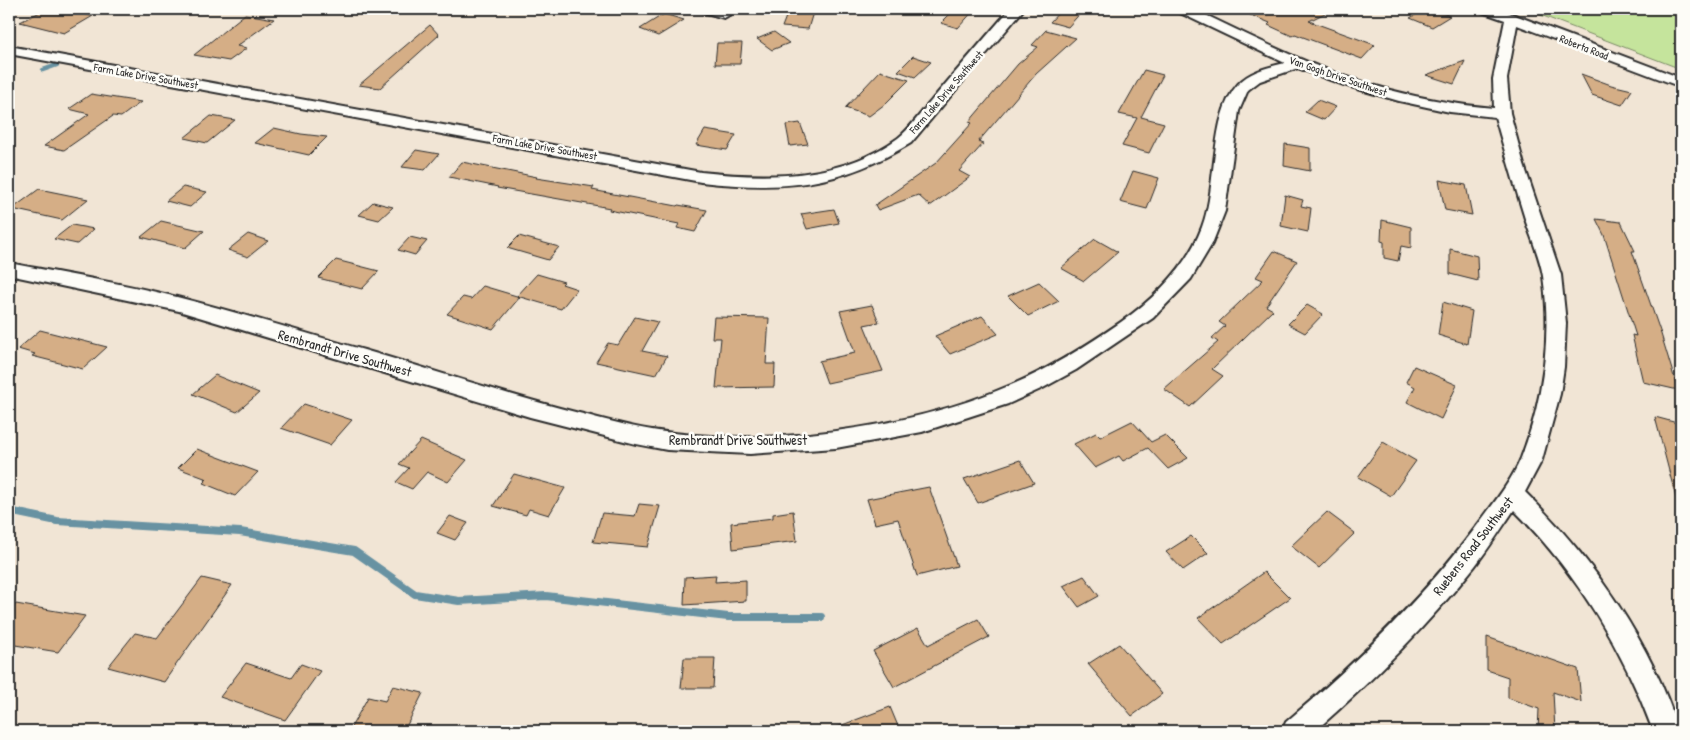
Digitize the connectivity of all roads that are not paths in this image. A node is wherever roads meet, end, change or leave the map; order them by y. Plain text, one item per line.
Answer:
1 (708, 9) edge
2 (1017, 9) edge
3 (1183, 9) edge
4 (1487, 9) edge
5 (724, 14) dead end
6 (1512, 18) junction
7 (9, 50) edge
8 (1298, 64) junction
9 (1681, 83) edge
10 (1502, 113) junction
11 (9, 269) edge
12 (1513, 494) junction
13 (1295, 731) edge
14 (1666, 731) edge

1 - 5 street
2 - 7 street, Farm Lake Drive Southwest
3 - 8 street, Van Gogh Drive Southwest
4 - 6 street, Roberta Road
6 - 9 street, Roberta Road
6 - 10 street, Ruebens Road Southwest
8 - 10 street, Van Gogh Drive Southwest
8 - 11 street, Rembrandt Drive Southwest
10 - 12 street, Ruebens Road Southwest
12 - 13 street, Ruebens Road Southwest
12 - 14 street

